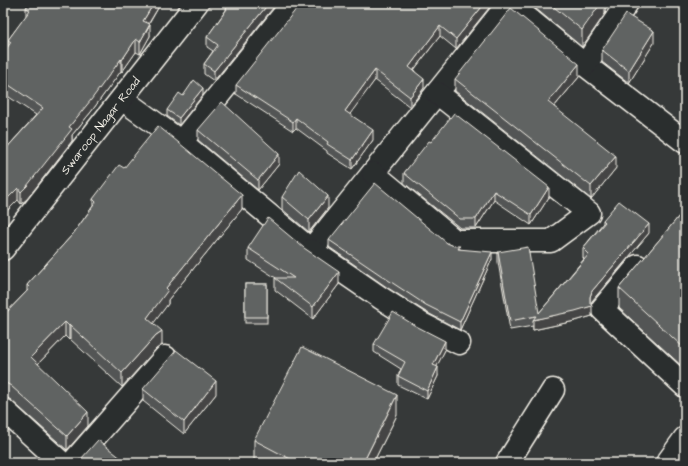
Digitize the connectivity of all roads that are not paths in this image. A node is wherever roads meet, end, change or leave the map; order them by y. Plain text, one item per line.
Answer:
1 (197, 3) edge
2 (293, 3) edge
3 (509, 3) edge
4 (626, 3) edge
5 (585, 65) junction
6 (437, 93) junction
7 (122, 98) junction
8 (181, 142) junction
9 (685, 142) edge
10 (373, 173) junction
11 (4, 245) edge
12 (311, 250) junction
13 (651, 250) edge
14 (459, 343) dead end
15 (165, 356) dead end
16 (685, 386) edge
17 (553, 390) dead end
18 (3, 409) edge
19 (685, 438) edge
20 (62, 463) edge
21 (72, 463) edge
22 (507, 463) edge
23 (667, 463) edge

1 - 7 street, Swaroop Nagar Road
2 - 8 street
3 - 5 street
3 - 6 street
4 - 5 street
5 - 9 street
6 - 10 street
6 - 10 street
7 - 8 street
7 - 11 street, Swaroop Nagar Road
8 - 12 street
10 - 12 street
12 - 14 street
13 - 16 street
15 - 21 street
17 - 22 street
18 - 20 street
19 - 23 street

